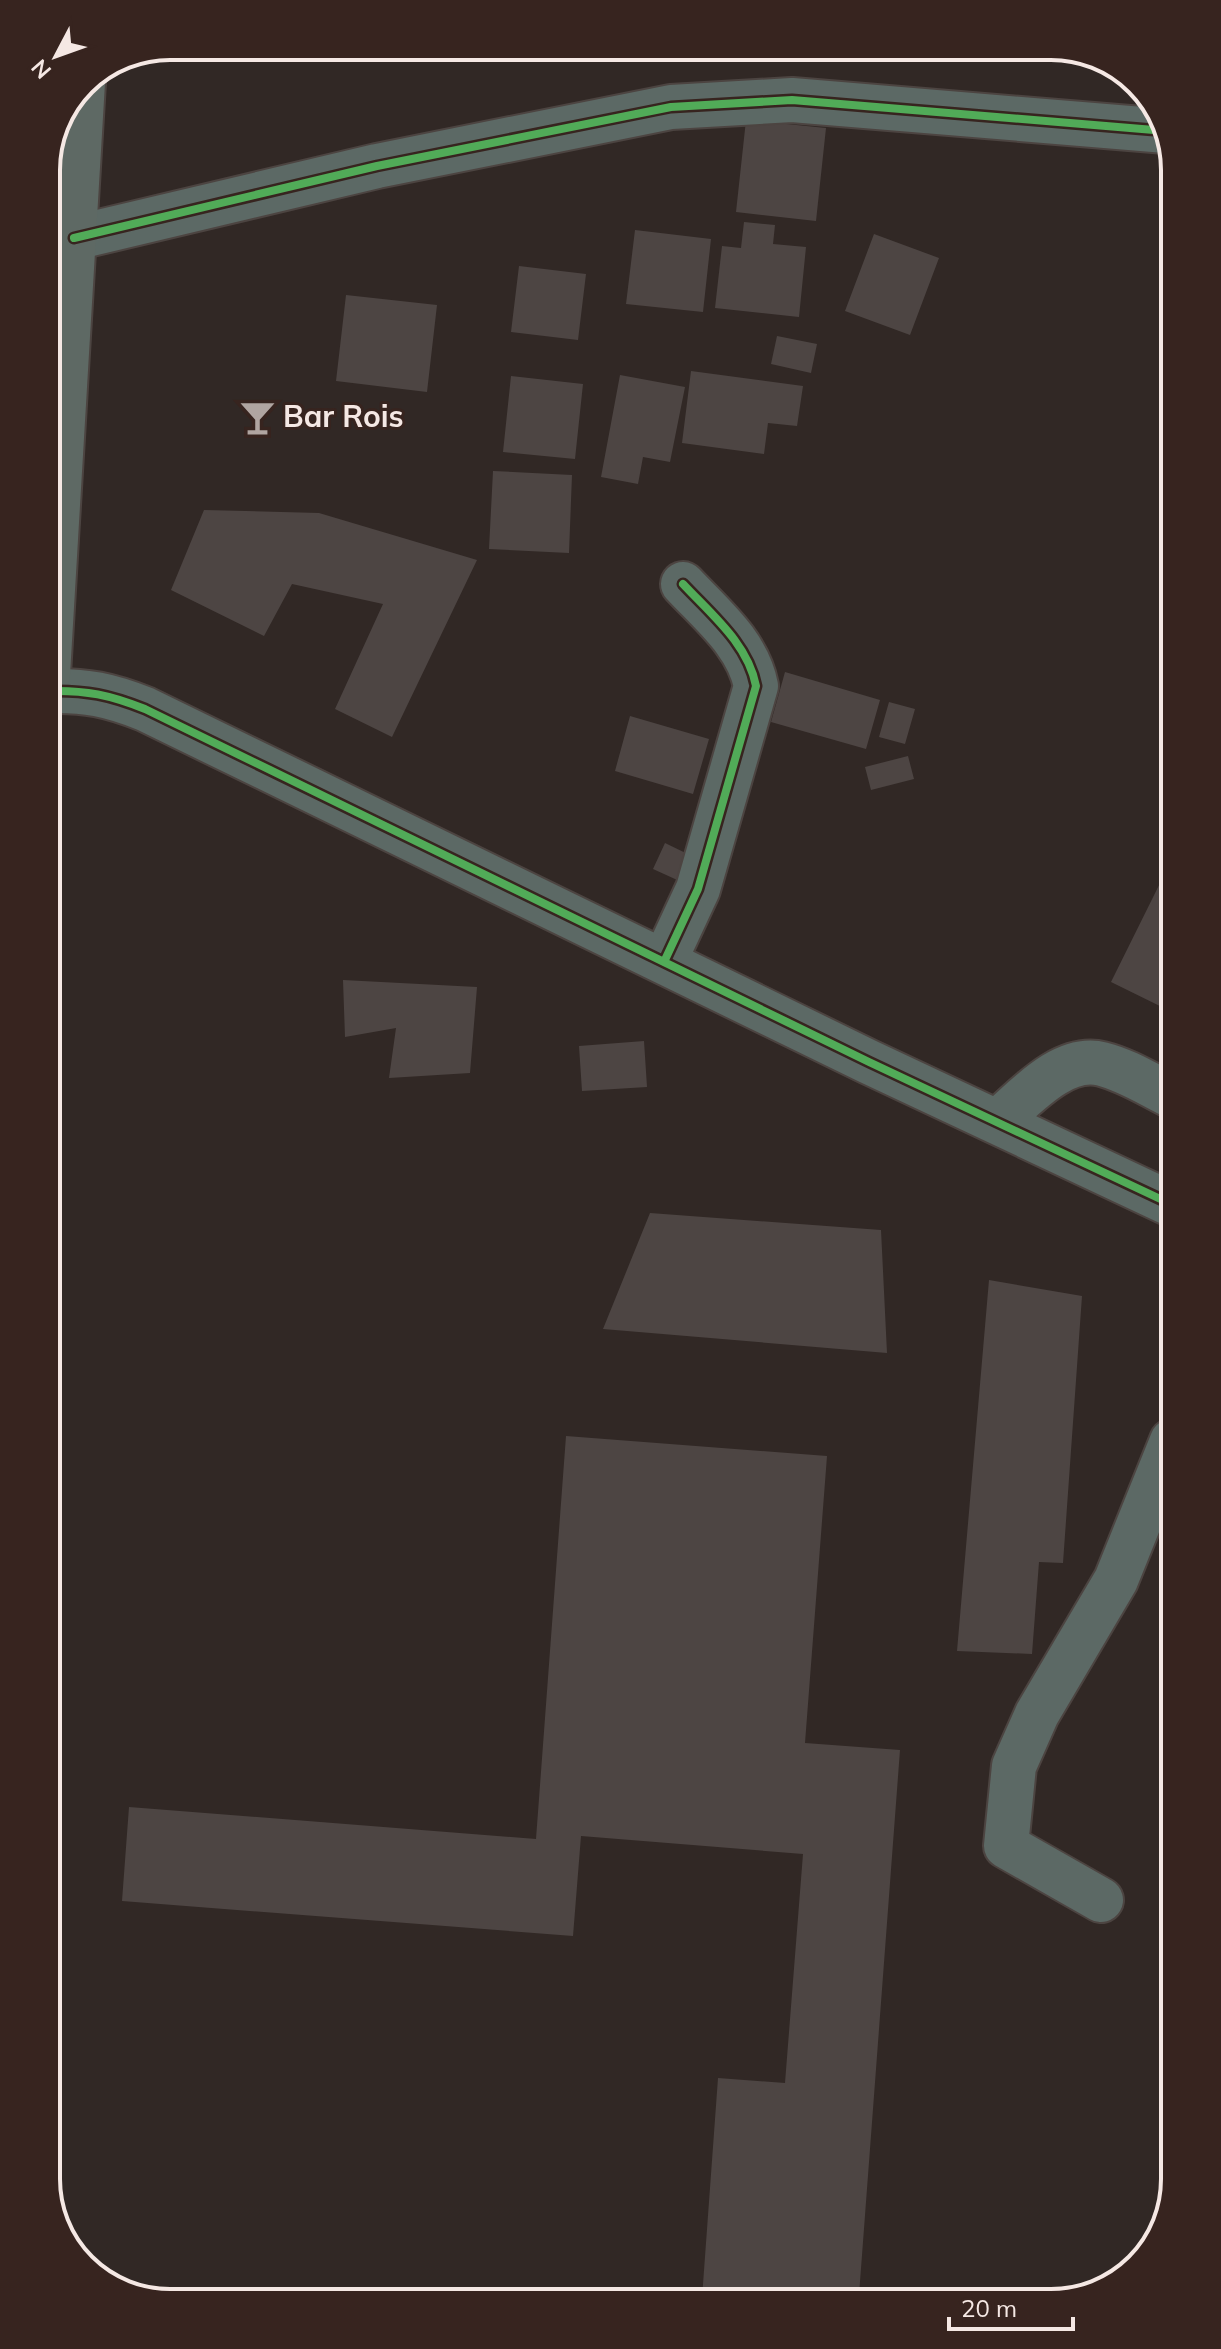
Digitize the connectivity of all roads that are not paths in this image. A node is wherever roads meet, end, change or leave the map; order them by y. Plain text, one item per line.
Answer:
1 (82, 106) edge
2 (1154, 130) edge
3 (74, 238) junction
4 (60, 473) edge
5 (683, 584) dead end
6 (60, 691) edge
7 (664, 962) junction
8 (1161, 1090) edge
9 (997, 1122) junction
10 (1161, 1199) edge
11 (1161, 1495) edge
12 (1101, 1900) dead end

1 - 3 main road
2 - 3 street
3 - 4 main road
5 - 7 street
6 - 7 street
7 - 9 street
8 - 9 street
9 - 10 street
11 - 12 street

